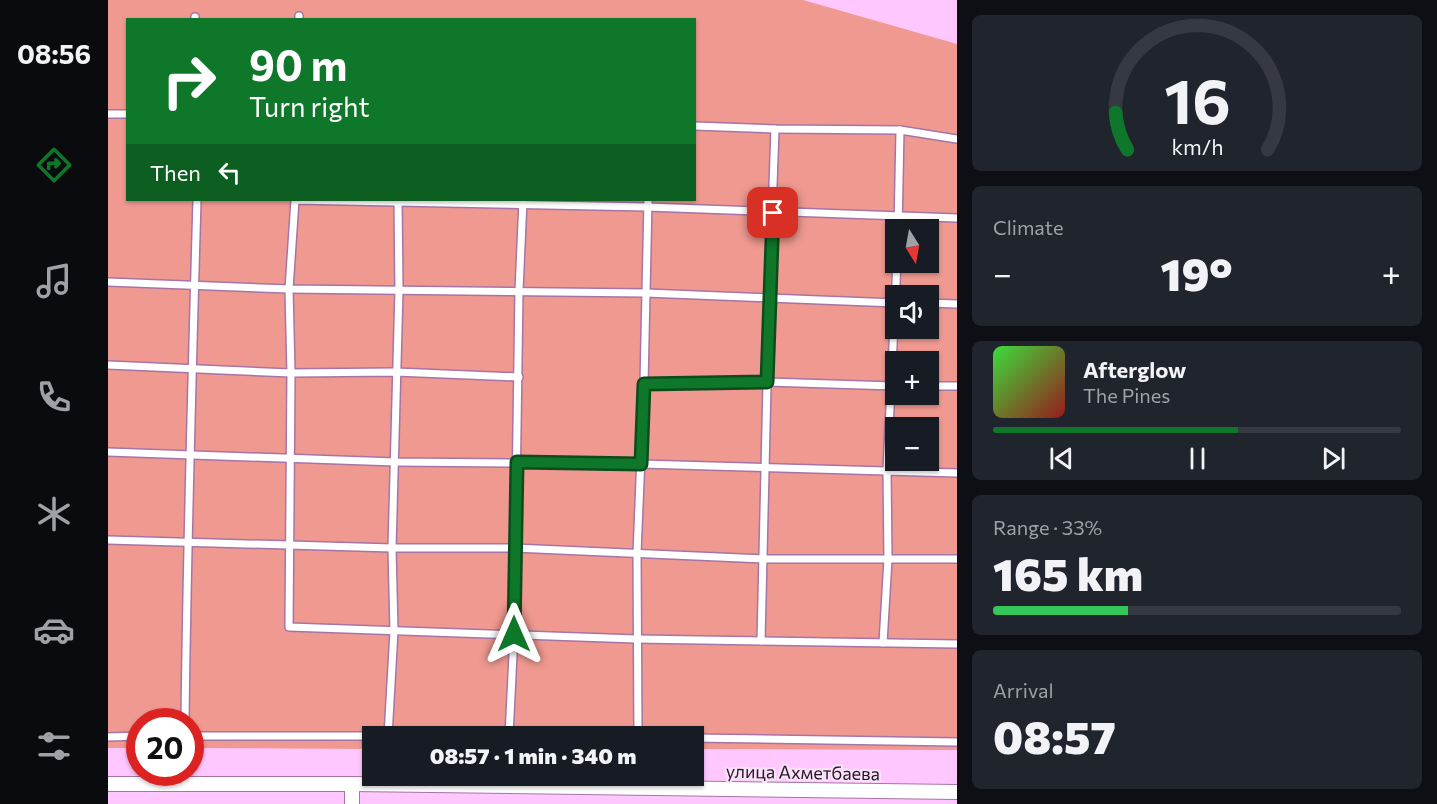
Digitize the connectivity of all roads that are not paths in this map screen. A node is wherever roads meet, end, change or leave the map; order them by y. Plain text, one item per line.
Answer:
1 (108, 114) edge
2 (126, 114) edge
3 (696, 126) edge
4 (775, 129) junction
5 (900, 130) junction
6 (957, 139) edge
7 (196, 201) edge
8 (295, 201) edge
9 (398, 201) edge
10 (522, 203) edge
11 (647, 203) edge
12 (773, 213) junction
13 (898, 216) junction
14 (957, 218) edge
15 (108, 282) edge
16 (194, 285) junction
17 (289, 289) junction
18 (399, 290) junction
19 (519, 291) junction
20 (646, 294) junction
21 (769, 299) junction
22 (885, 303) edge
23 (939, 303) edge
24 (957, 304) edge
25 (108, 365) edge
26 (193, 369) junction
27 (396, 372) junction
28 (291, 373) junction
29 (519, 377) junction
30 (767, 382) junction
31 (644, 384) junction
32 (885, 386) edge
33 (939, 386) edge
34 (957, 386) edge
35 (108, 452) edge
36 (191, 455) junction
37 (290, 458) junction
38 (394, 462) junction
39 (517, 462) junction
40 (641, 464) junction
41 (766, 467) junction
42 (885, 470) edge
43 (887, 471) edge
44 (910, 471) edge
45 (957, 473) edge
46 (108, 540) edge
47 (187, 542) junction
48 (289, 545) junction
49 (392, 548) junction
50 (514, 548) junction
51 (637, 553) junction
52 (888, 559) junction
53 (957, 559) edge
54 (764, 560) junction
55 (394, 631) junction
56 (514, 634) junction
57 (636, 639) junction
58 (761, 641) junction
59 (883, 642) junction
60 (957, 644) edge
61 (185, 708) edge
62 (389, 726) edge
63 (509, 726) edge
64 (638, 726) edge
65 (204, 735) edge
66 (126, 736) edge
67 (362, 736) edge
68 (108, 737) edge
69 (704, 738) edge
70 (957, 742) edge
71 (108, 784) edge
72 (352, 784) junction
73 (957, 792) edge
74 (352, 804) edge

1 - 2 lane
3 - 4 lane
4 - 5 lane
4 - 12 lane
5 - 6 lane
5 - 13 lane
7 - 16 lane
8 - 17 lane
9 - 10 lane
9 - 18 lane
10 - 11 lane
10 - 19 lane
11 - 12 lane
11 - 20 lane
12 - 13 lane
12 - 21 lane
13 - 14 lane
15 - 16 lane
16 - 17 lane
16 - 26 lane
17 - 18 lane
17 - 28 lane
18 - 19 lane
18 - 27 lane
19 - 20 lane
19 - 29 lane
20 - 21 lane
20 - 31 lane
21 - 22 lane
21 - 30 lane
23 - 24 lane
25 - 26 lane
26 - 28 lane
26 - 36 lane
27 - 28 lane
27 - 29 lane
27 - 38 lane
28 - 37 lane
29 - 39 lane
30 - 31 lane
30 - 32 lane
30 - 41 lane
31 - 40 lane
33 - 34 lane
35 - 36 lane
36 - 37 lane
36 - 47 lane
37 - 38 lane
37 - 48 lane
38 - 39 lane
38 - 49 lane
39 - 40 lane
39 - 50 lane
40 - 41 lane
40 - 51 lane
41 - 42 lane
41 - 54 lane
43 - 52 lane
44 - 45 lane
46 - 47 lane
47 - 48 lane
47 - 61 lane
48 - 49 lane
48 - 55 lane
49 - 50 lane
49 - 55 lane
50 - 51 lane
50 - 56 lane
51 - 54 lane
51 - 57 lane
52 - 53 lane
52 - 54 lane
52 - 59 lane
54 - 58 lane
55 - 56 lane
55 - 62 lane
56 - 57 lane
56 - 63 lane
57 - 58 lane
57 - 64 lane
58 - 59 lane
59 - 60 lane
65 - 67 lane
66 - 68 lane
69 - 70 lane
71 - 72 street, улица Ахметбаева
72 - 73 street, улица Ахметбаева
72 - 74 street

